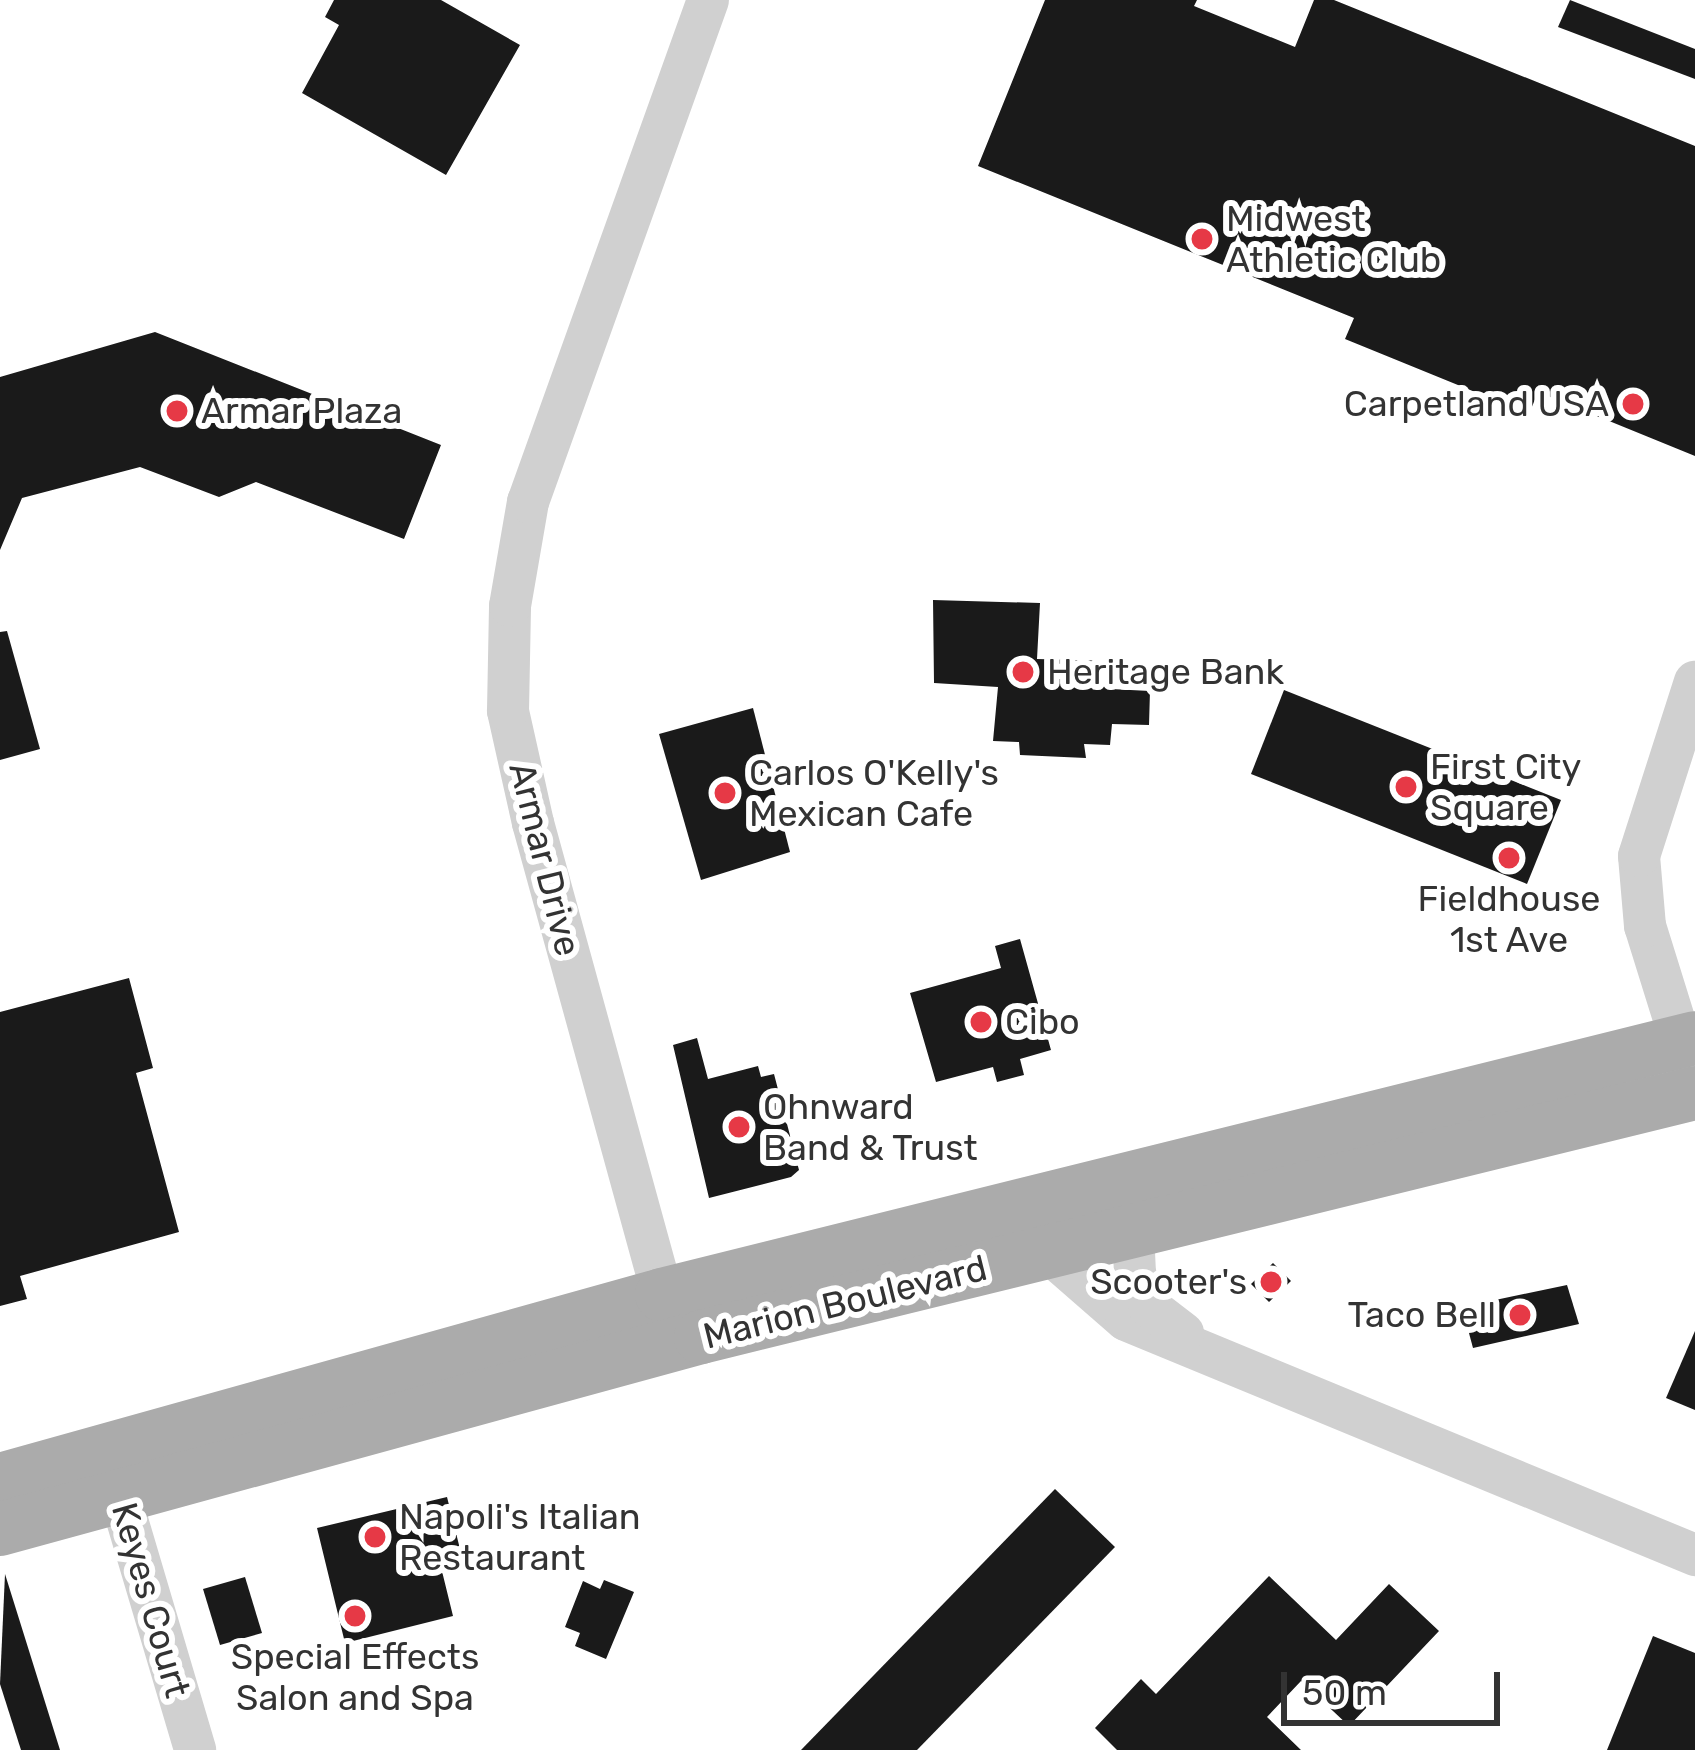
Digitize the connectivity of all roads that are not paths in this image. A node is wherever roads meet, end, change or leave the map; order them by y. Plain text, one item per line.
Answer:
1 (708, 0) edge
2 (1695, 682) edge
3 (1691, 1065) edge
4 (1041, 1228) junction
5 (1133, 1231) junction
6 (669, 1319) junction
7 (1207, 1353) junction
8 (113, 1473) junction
9 (0, 1480) edge
10 (0, 1529) edge
11 (1695, 1555) edge
12 (195, 1750) edge

1 - 6 street, Armar Drive
2 - 3 street
3 - 4 main road, Marion Boulevard
3 - 5 main road, Marion Boulevard
4 - 5 main road, Marion Boulevard
4 - 6 main road, Marion Boulevard
4 - 7 street
5 - 7 street
6 - 8 main road, Marion Boulevard
7 - 11 street
8 - 9 main road, Marion Boulevard
8 - 10 main road, Marion Boulevard
8 - 12 street, Keyes Court

